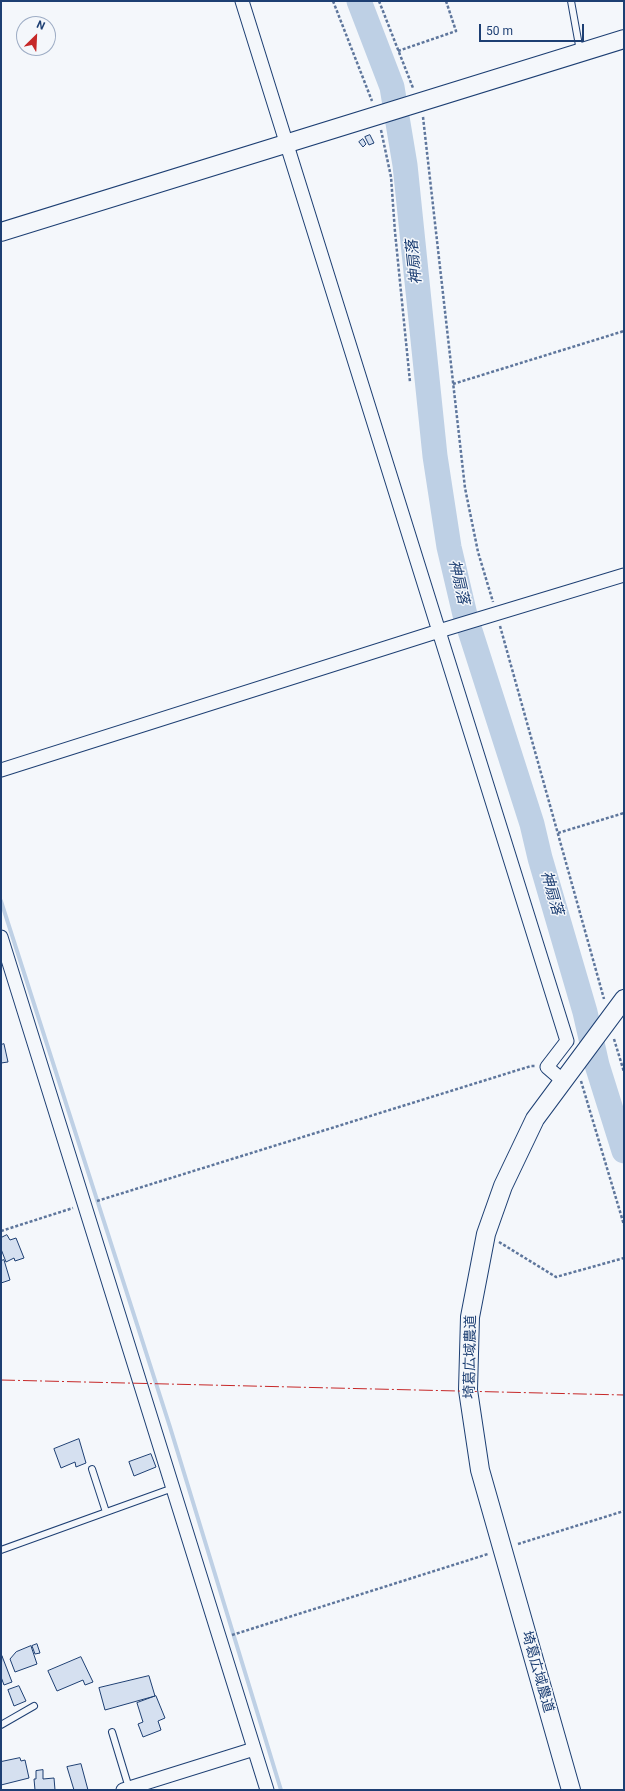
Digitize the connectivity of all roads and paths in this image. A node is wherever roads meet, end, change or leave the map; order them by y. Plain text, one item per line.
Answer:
1 (242, 1) edge
2 (333, 1) edge
3 (379, 1) edge
4 (446, 1) edge
5 (571, 1) edge
6 (624, 39) edge
7 (398, 51) junction
8 (581, 53) junction
9 (419, 104) junction
10 (378, 116) junction
11 (286, 143) junction
12 (1, 232) edge
13 (624, 331) edge
14 (410, 382) dead end
15 (453, 384) junction
16 (624, 575) edge
17 (496, 615) junction
18 (439, 632) junction
19 (1, 770) edge
20 (624, 812) edge
21 (558, 833) junction
22 (2, 943) edge
23 (616, 1010) edge
24 (576, 1063) junction
25 (547, 1067) junction
26 (624, 1072) edge
27 (562, 1080) junction
28 (86, 1204) junction
29 (624, 1225) edge
30 (1, 1231) edge
31 (486, 1234) junction
32 (624, 1258) edge
33 (92, 1469) dead end
34 (173, 1488) junction
35 (624, 1511) edge
36 (106, 1512) junction
37 (502, 1549) junction
38 (1, 1550) edge
39 (220, 1638) junction
40 (34, 1706) dead end
41 (1, 1725) edge
42 (112, 1732) dead end
43 (254, 1749) junction
44 (126, 1789) edge
45 (267, 1790) edge
46 (571, 1790) edge

1 - 11 street
2 - 10 path
3 - 7 path
4 - 7 path
5 - 8 lane
6 - 8 street
7 - 9 path
8 - 9 street
9 - 10 street
9 - 15 path
10 - 11 street
10 - 14 path
11 - 12 street
11 - 18 street
13 - 15 path
15 - 17 path
16 - 17 street
17 - 18 street
17 - 21 path
18 - 19 street
18 - 25 street
20 - 21 path
21 - 23 path
22 - 28 street
23 - 24 street, 埼葛広域農道
23 - 26 path
24 - 27 street, 埼葛広域農道
24 - 29 path
25 - 27 street
25 - 28 path
27 - 31 street, 埼葛広域農道
28 - 30 path
28 - 34 street
31 - 32 path
31 - 37 street, 埼葛広域農道
33 - 36 lane
34 - 36 lane
34 - 39 street
35 - 37 path
36 - 38 lane
37 - 39 path
37 - 46 street, 埼葛広域農道
39 - 43 street
40 - 41 lane
42 - 44 lane
43 - 44 street
43 - 45 street

